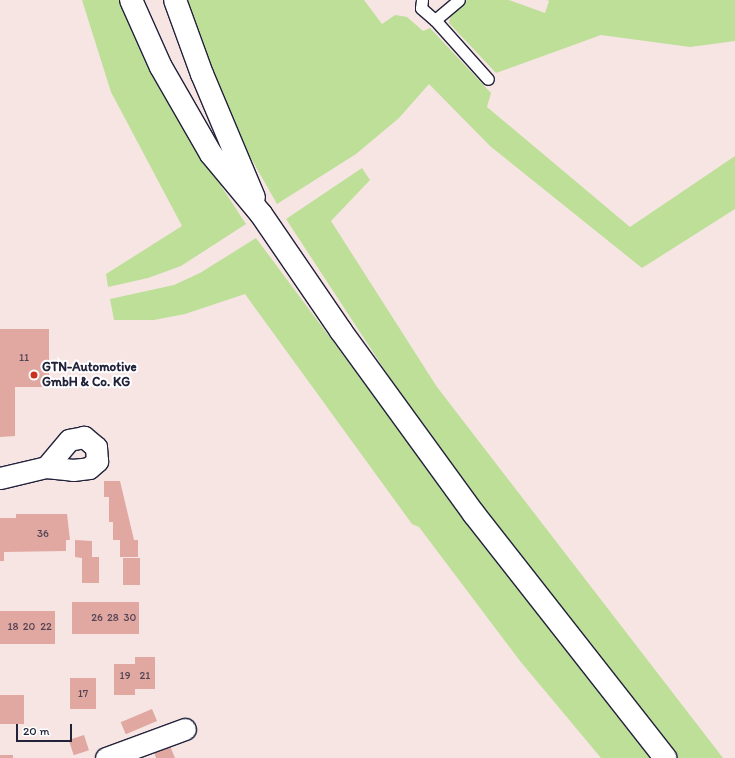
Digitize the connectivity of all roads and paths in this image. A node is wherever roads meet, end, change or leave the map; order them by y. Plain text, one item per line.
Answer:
1 (131, 0) edge
2 (175, 0) edge
3 (459, 0) edge
4 (419, 2) edge
5 (435, 20) junction
6 (488, 78) dead end
7 (261, 214) junction
8 (46, 467) dead end
9 (0, 478) edge
10 (184, 729) dead end
11 (106, 758) edge
12 (665, 758) edge

1 - 7 main road
2 - 7 main road
3 - 5 lane
4 - 5 lane
5 - 6 lane
7 - 12 main road
8 - 9 street
10 - 11 street

